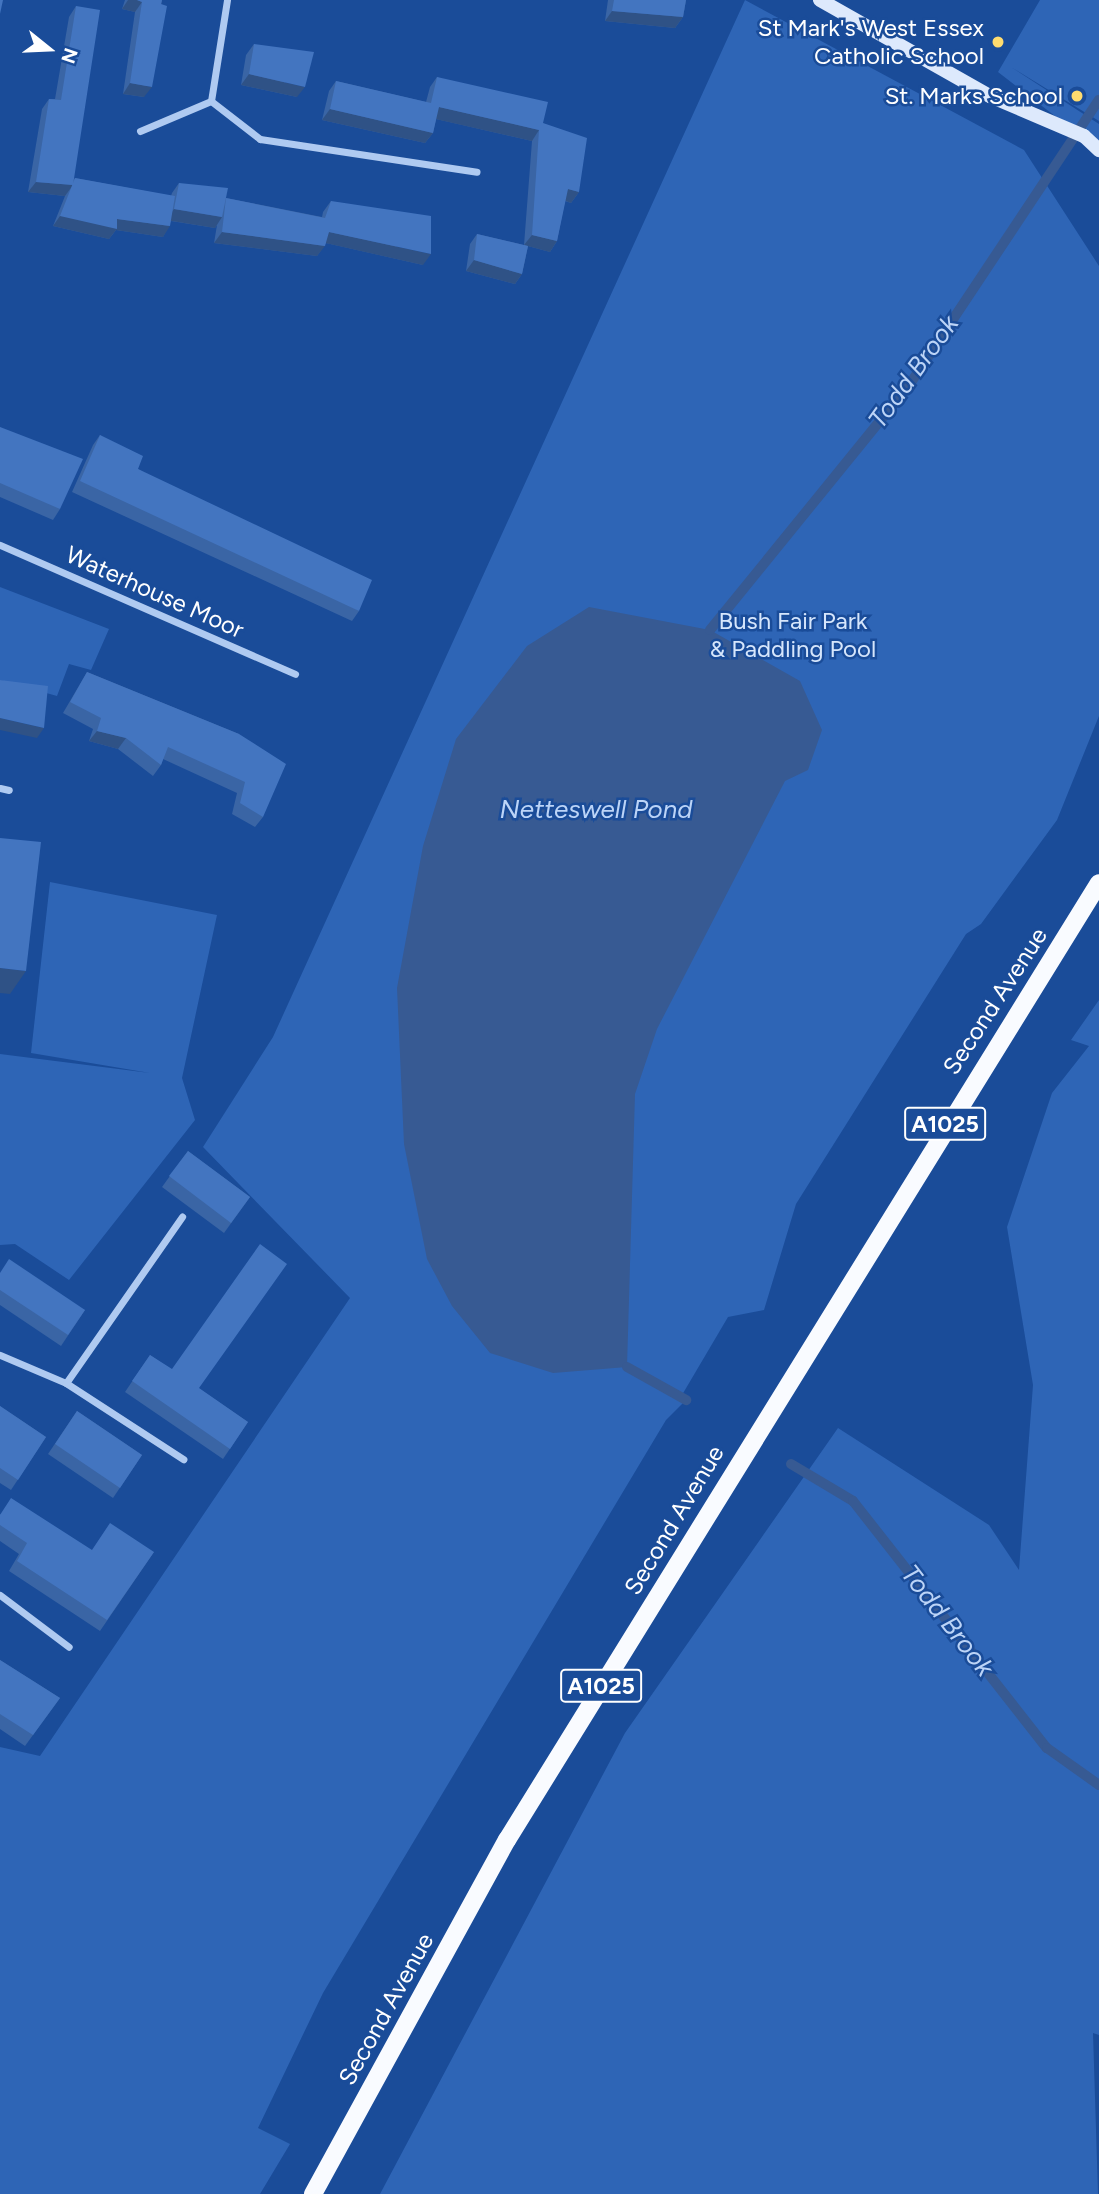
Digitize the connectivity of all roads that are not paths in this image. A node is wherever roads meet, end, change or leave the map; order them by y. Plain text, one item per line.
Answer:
1 (227, 0) edge
2 (820, 0) edge
3 (211, 101) junction
4 (140, 131) dead end
5 (1099, 150) edge
6 (477, 172) dead end
7 (0, 545) edge
8 (295, 674) dead end
9 (0, 788) edge
10 (9, 790) dead end
11 (1099, 883) edge
12 (182, 1217) dead end
13 (0, 1355) edge
14 (66, 1383) junction
15 (183, 1459) dead end
16 (0, 1595) edge
17 (69, 1647) dead end
18 (313, 2194) edge

1 - 3 street
2 - 5 street
3 - 4 street
3 - 6 street
7 - 8 street, Waterhouse Moor
9 - 10 street
11 - 18 main road, Second Avenue / A1025
12 - 14 street
13 - 14 street
14 - 15 street
16 - 17 street

